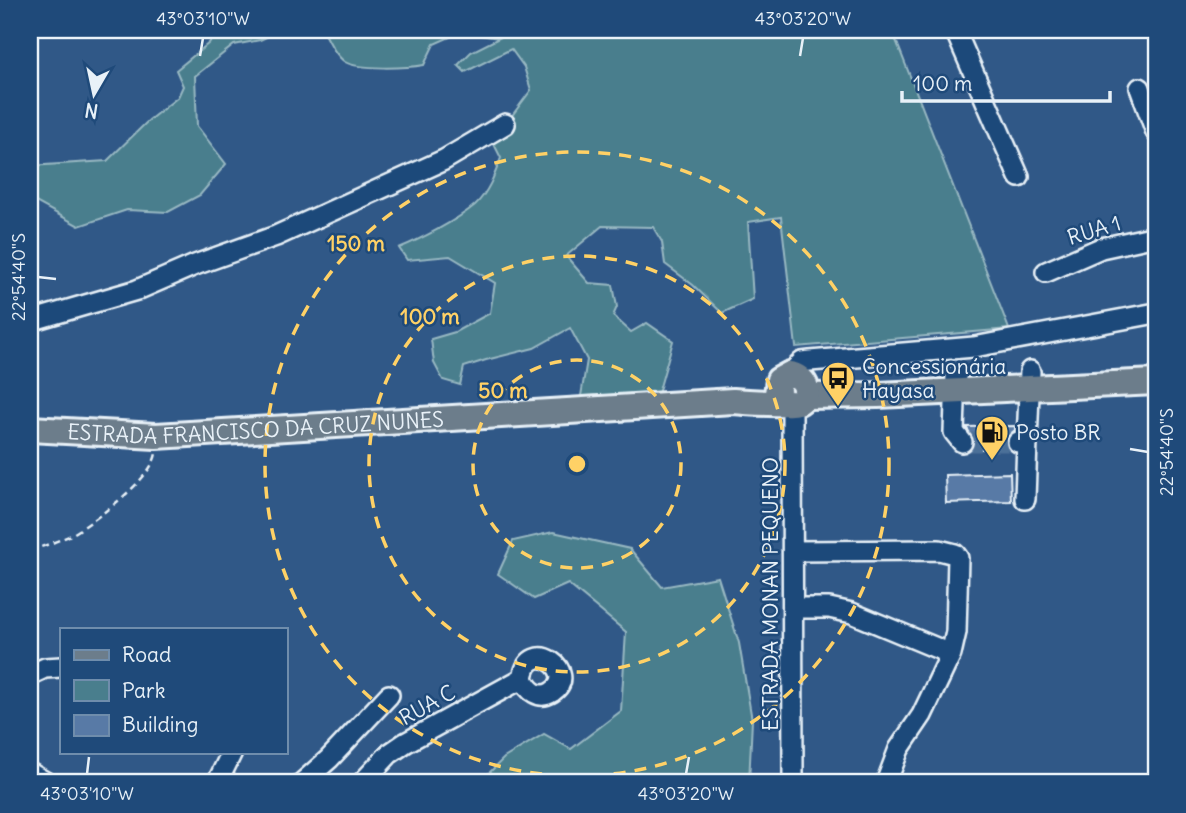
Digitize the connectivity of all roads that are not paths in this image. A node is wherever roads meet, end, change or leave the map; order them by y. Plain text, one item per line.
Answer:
1 (955, 30) edge
2 (1140, 88) dead end
3 (505, 124) dead end
4 (1156, 132) edge
5 (1019, 177) dead end
6 (1156, 236) edge
7 (1046, 272) dead end
8 (1156, 313) edge
9 (30, 321) edge
10 (1156, 366) edge
11 (1030, 380) junction
12 (1156, 382) edge
13 (955, 383) junction
14 (792, 390) junction
15 (30, 429) edge
16 (962, 442) dead end
17 (1025, 499) dead end
18 (794, 551) junction
19 (794, 607) junction
20 (951, 654) junction
21 (60, 667) edge
22 (30, 675) edge
23 (523, 678) dead end
24 (389, 695) dead end
25 (231, 754) edge
26 (30, 773) edge
27 (47, 783) edge
28 (217, 783) edge
29 (302, 783) edge
30 (362, 783) edge
31 (793, 783) edge
32 (886, 783) edge

1 - 5 street
2 - 4 street
3 - 9 street
6 - 7 street, RUA 1
8 - 14 street
10 - 11 main road, ESTRADA FRANCISCO DA CRUZ NUNES
11 - 12 main road, ESTRADA FRANCISCO DA CRUZ NUNES
11 - 13 main road, ESTRADA FRANCISCO DA CRUZ NUNES
11 - 17 street
13 - 14 main road, ESTRADA FRANCISCO DA CRUZ NUNES
13 - 16 street
14 - 15 main road, ESTRADA FRANCISCO DA CRUZ NUNES
14 - 18 street, ESTRADA MONAN PEQUENO
18 - 19 street, ESTRADA MONAN PEQUENO
18 - 20 street
19 - 20 street
19 - 31 street, ESTRADA MONAN PEQUENO
20 - 32 street
21 - 22 street
23 - 30 street, RUA C
24 - 29 street
25 - 28 street
26 - 27 street

